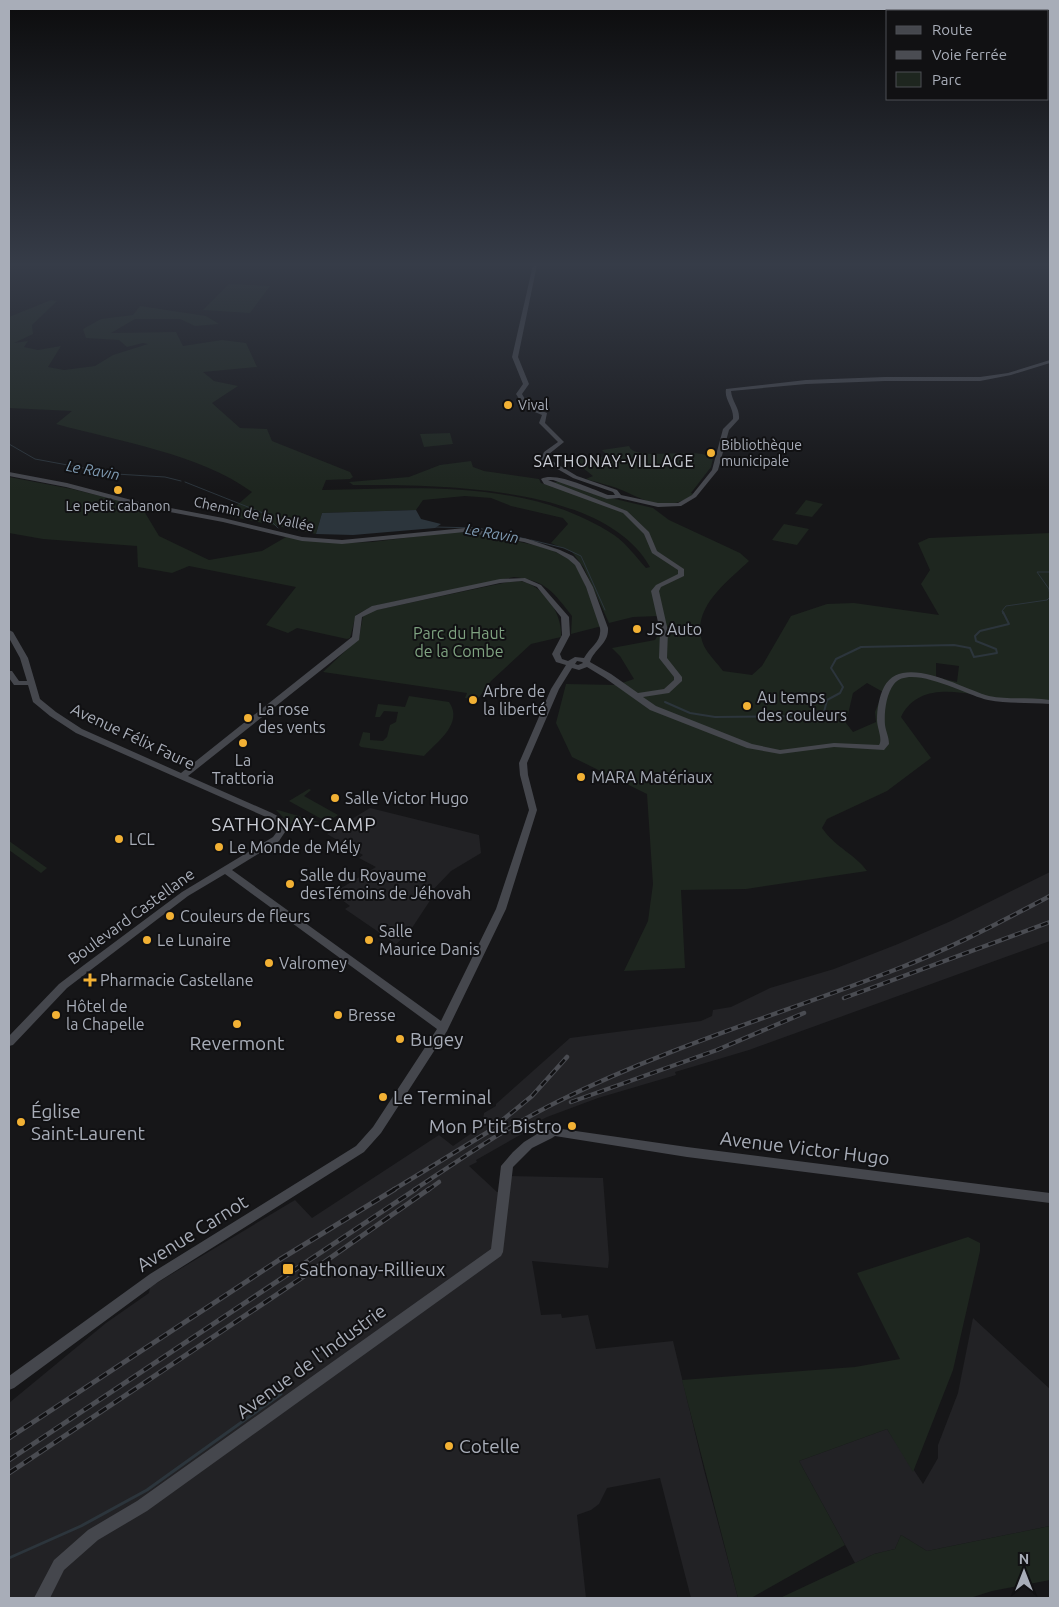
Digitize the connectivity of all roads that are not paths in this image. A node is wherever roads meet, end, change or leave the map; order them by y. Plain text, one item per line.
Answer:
1 (519, 340) edge
2 (1050, 361) edge
3 (9, 474) edge
4 (618, 496) junction
5 (9, 632) edge
6 (577, 664) junction
7 (9, 673) edge
8 (30, 683) junction
9 (636, 696) junction
10 (1050, 702) edge
11 (182, 776) junction
12 (283, 829) joint
13 (225, 869) junction
14 (443, 1028) junction
15 (9, 1042) edge
16 (555, 1132) joint
17 (1050, 1198) edge
18 (9, 1384) edge
19 (42, 1598) edge

1 - 4 street
2 - 4 street
3 - 6 street, Chemin de la Vallée
4 - 9 street
5 - 8 street, Avenue Félix Faure
6 - 9 street
6 - 11 street
6 - 14 street, Avenue Carnot
7 - 8 street
8 - 11 street, Avenue Félix Faure
9 - 10 street
11 - 12 street, Avenue Félix Faure
12 - 13 street, Boulevard Castellane
13 - 14 street
13 - 15 street, Boulevard Castellane
14 - 18 street, Avenue Carnot
16 - 17 street, Avenue Victor Hugo
16 - 19 street, Avenue de l'Industrie

